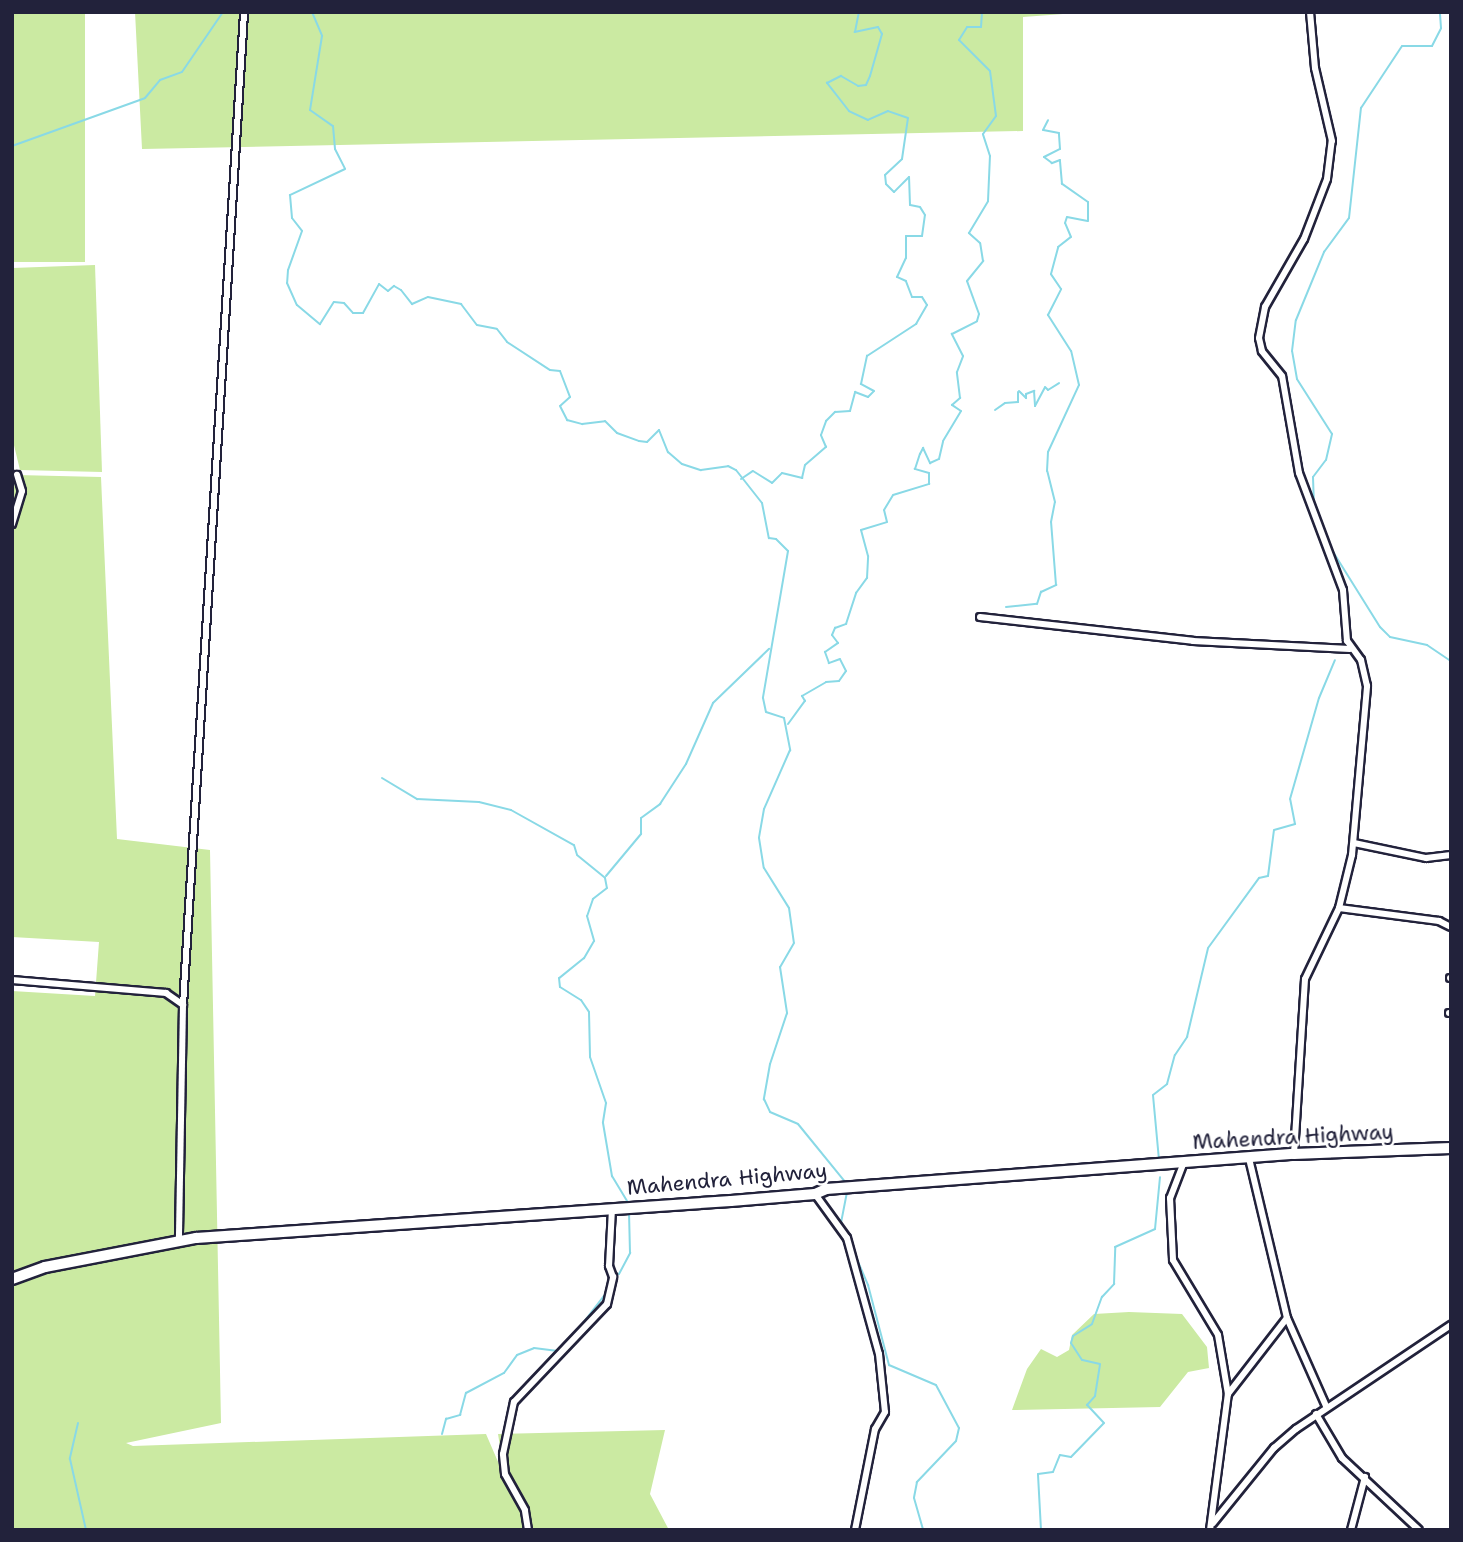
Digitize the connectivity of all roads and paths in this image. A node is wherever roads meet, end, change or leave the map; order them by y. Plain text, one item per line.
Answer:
1 (244, 12) edge
2 (1310, 12) edge
3 (17, 475) dead end
4 (12, 524) edge
5 (980, 617) dead end
6 (1350, 649) junction
7 (1354, 843) junction
8 (1451, 855) edge
9 (1339, 908) junction
10 (1451, 928) edge
11 (12, 980) edge
12 (183, 1005) junction
13 (1451, 1148) edge
14 (1294, 1154) junction
15 (1249, 1158) junction
16 (1184, 1162) junction
17 (820, 1191) junction
18 (612, 1208) junction
19 (179, 1241) junction
20 (12, 1279) edge
21 (1287, 1318) junction
22 (1451, 1325) edge
23 (1228, 1394) junction
24 (1326, 1406) junction
25 (1316, 1414) junction
26 (1365, 1477) junction
27 (1211, 1527) edge
28 (528, 1530) edge
29 (855, 1530) edge
30 (1352, 1530) edge
31 (1419, 1530) edge

1 - 12 street
2 - 6 street
3 - 4 street
5 - 6 street
6 - 7 street
7 - 8 street
7 - 9 street
9 - 10 street
9 - 14 street
11 - 12 street
12 - 19 street
13 - 14 highway, Mahendra Highway
14 - 15 highway, Mahendra Highway
15 - 16 highway, Mahendra Highway
15 - 21 street
16 - 17 highway, Mahendra Highway
16 - 23 street
17 - 18 highway, Mahendra Highway
17 - 29 street
18 - 19 highway, Mahendra Highway
18 - 28 street
19 - 20 highway, Mahendra Highway
21 - 23 street
21 - 24 street
22 - 24 street
23 - 27 street
24 - 25 street
25 - 26 street
25 - 27 street
26 - 30 street
26 - 31 street

